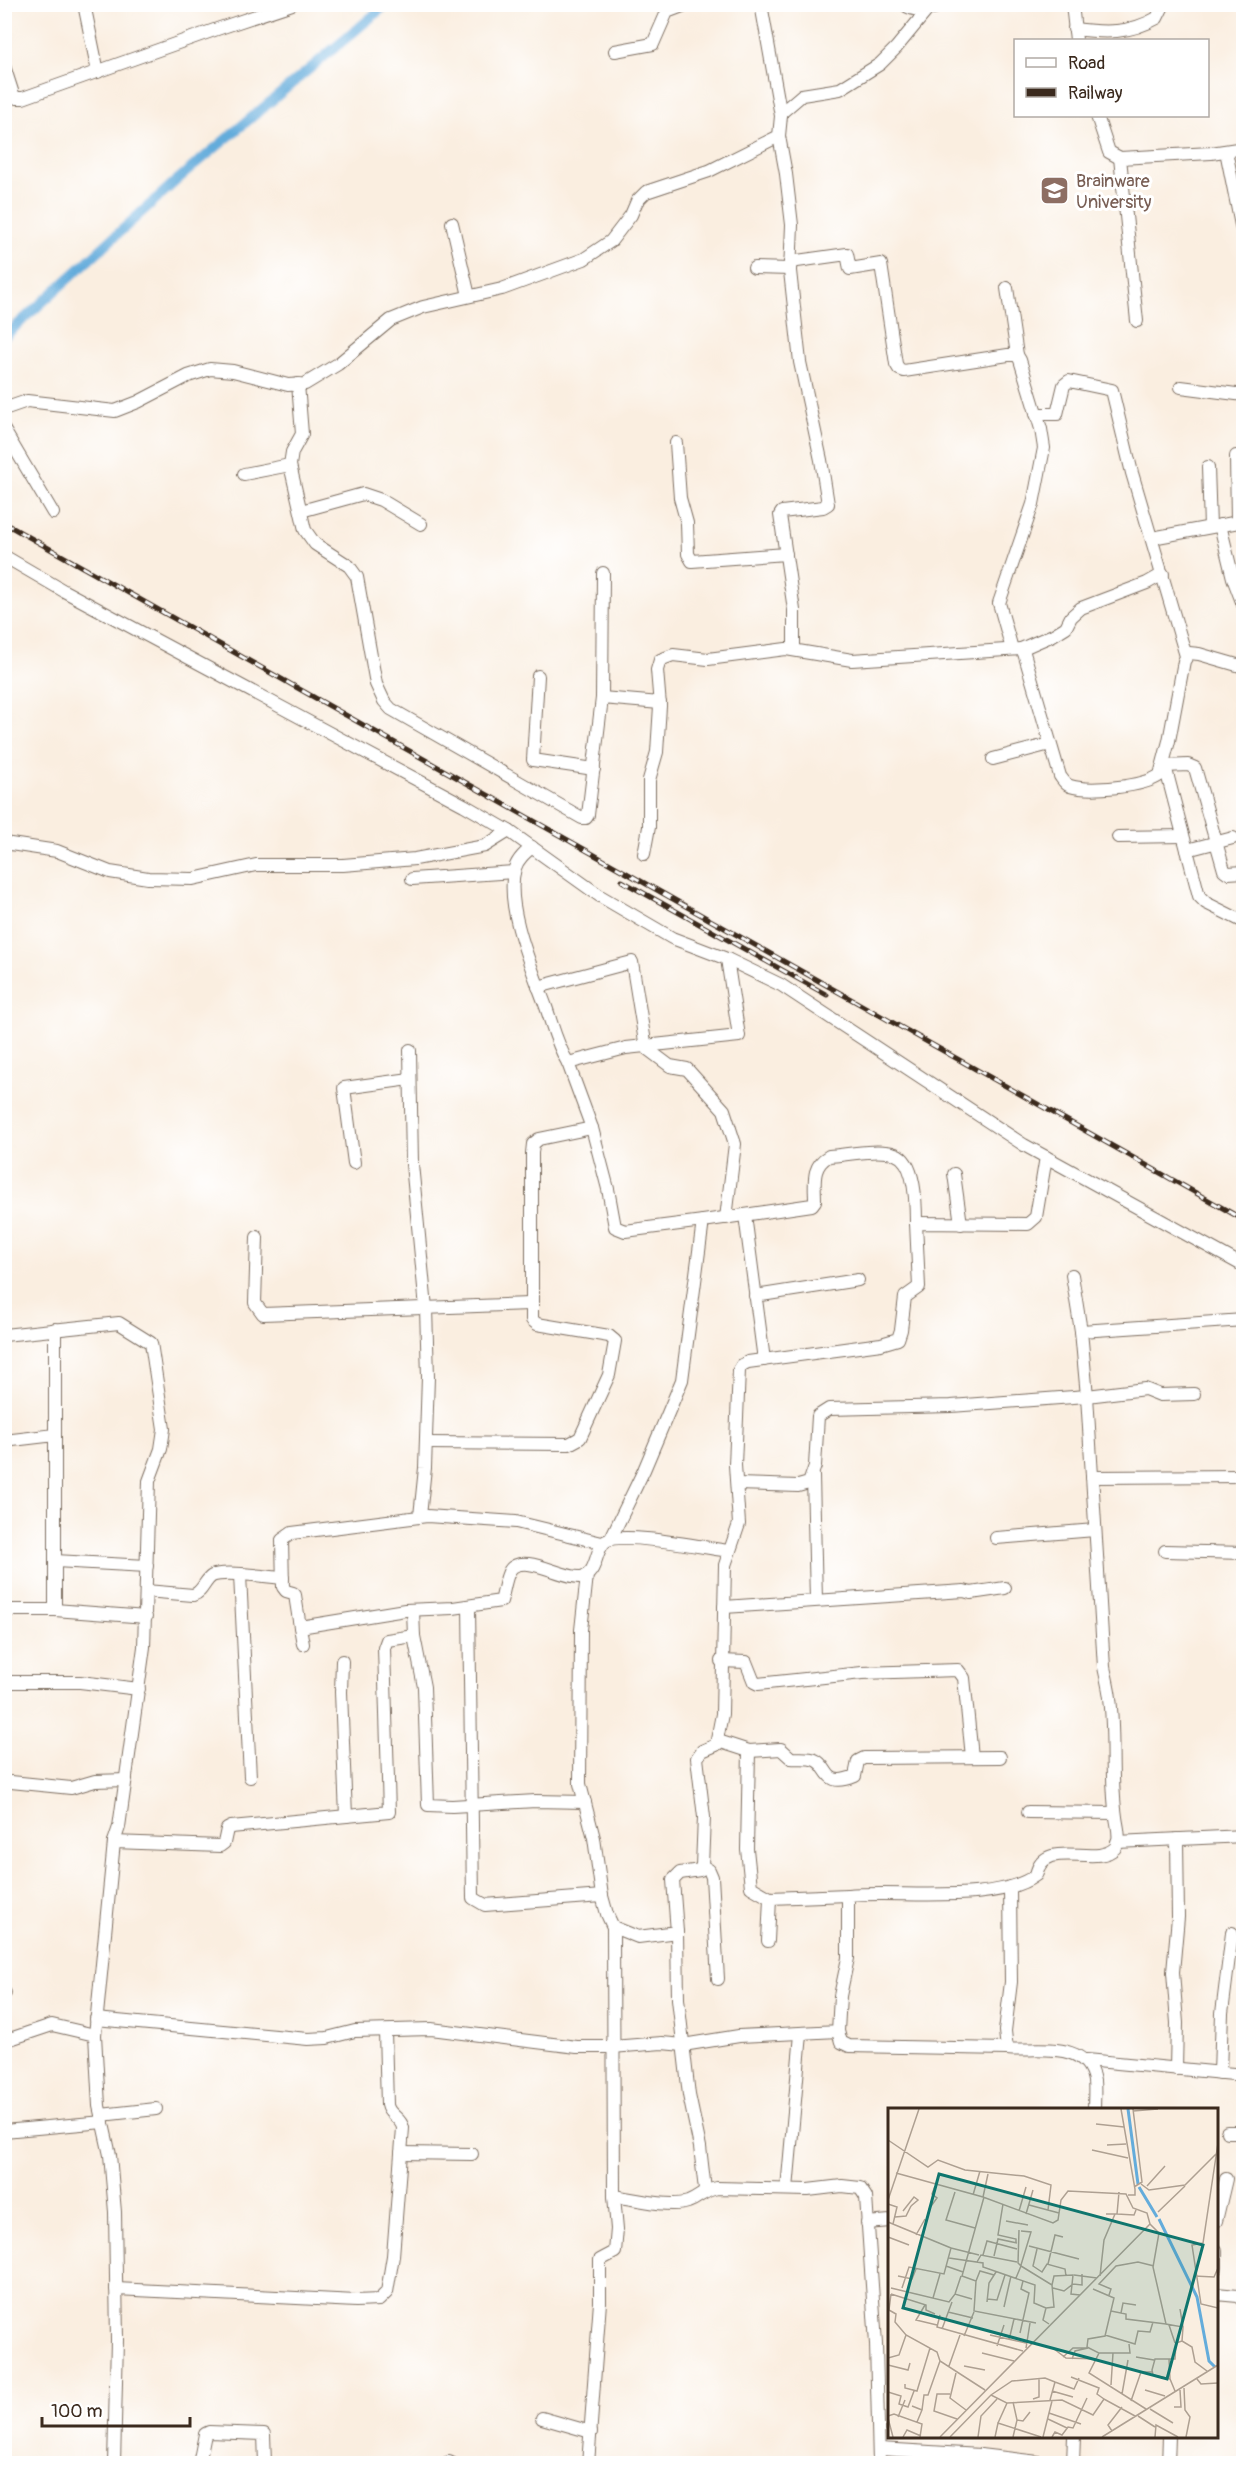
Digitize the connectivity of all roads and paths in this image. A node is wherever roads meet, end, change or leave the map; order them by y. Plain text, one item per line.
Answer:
1 (84, 4) edge
2 (688, 4) edge
3 (761, 4) edge
4 (904, 4) edge
5 (951, 4) edge
6 (1072, 4) edge
7 (1164, 4) edge
8 (291, 5) edge
9 (929, 8) junction
10 (1075, 35) edge
11 (615, 51) dead end
12 (4, 66) edge
13 (98, 72) junction
14 (10, 99) edge
15 (781, 113) junction
16 (1097, 117) edge
17 (779, 136) junction
18 (1244, 148) edge
19 (1226, 151) junction
20 (1120, 158) junction
21 (452, 223) dead end
22 (1244, 240) edge
23 (790, 265) junction
24 (754, 268) dead end
25 (1007, 288) dead end
26 (469, 296) junction
27 (1137, 321) dead end
28 (1017, 355) junction
29 (298, 384) junction
30 (1181, 387) dead end
31 (1244, 395) edge
32 (4, 410) edge
33 (1036, 414) junction
34 (4, 430) edge
35 (676, 443) dead end
36 (1236, 456) dead end
37 (290, 465) junction
38 (1208, 466) dead end
39 (244, 474) dead end
40 (301, 511) junction
41 (53, 513) dead end
42 (1240, 521) edge
43 (421, 524) dead end
44 (1215, 526) junction
45 (1152, 538) junction
46 (786, 554) junction
47 (4, 556) edge
48 (603, 573) dead end
49 (1163, 574) junction
50 (1244, 607) edge
51 (794, 649) junction
52 (1017, 649) junction
53 (1186, 656) junction
54 (1243, 671) edge
55 (538, 676) dead end
56 (602, 698) junction
57 (660, 703) junction
58 (1050, 744) junction
59 (993, 759) dead end
60 (1164, 763) junction
61 (594, 769) junction
62 (509, 831) junction
63 (1183, 836) junction
64 (1118, 837) dead end
65 (1233, 837) dead end
66 (1216, 841) junction
67 (4, 843) edge
68 (532, 847) junction
69 (1187, 850) junction
70 (644, 854) dead end
71 (514, 872) junction
72 (1244, 872) edge
73 (412, 879) dead end
74 (1244, 922) edge
75 (727, 959) junction
76 (538, 987) junction
77 (646, 1048) junction
78 (410, 1050) dead end
79 (568, 1063) junction
80 (410, 1080) junction
81 (592, 1128) junction
82 (1046, 1157) junction
83 (354, 1163) dead end
84 (954, 1174) dead end
85 (745, 1215) junction
86 (726, 1218) junction
87 (702, 1221) junction
88 (916, 1223) junction
89 (960, 1224) junction
90 (257, 1237) dead end
91 (1244, 1266) edge
92 (1071, 1275) dead end
93 (858, 1280) dead end
94 (755, 1296) junction
95 (530, 1304) junction
96 (426, 1308) junction
97 (1244, 1320) edge
98 (55, 1329) junction
99 (1081, 1331) junction
100 (4, 1335) edge
101 (764, 1360) junction
102 (1194, 1394) dead end
103 (1087, 1396) junction
104 (55, 1435) junction
105 (4, 1441) edge
106 (426, 1443) junction
107 (813, 1474) junction
108 (1244, 1476) edge
109 (1092, 1477) junction
110 (737, 1484) junction
111 (420, 1516) junction
112 (1095, 1530) junction
113 (996, 1538) dead end
114 (607, 1541) junction
115 (729, 1551) junction
116 (1165, 1551) dead end
117 (1244, 1553) edge
118 (56, 1561) junction
119 (147, 1566) junction
120 (240, 1575) junction
121 (587, 1575) junction
122 (283, 1578) junction
123 (1005, 1588) dead end
124 (146, 1591) junction
125 (816, 1600) junction
126 (470, 1606) junction
127 (724, 1607) junction
128 (4, 1610) edge
129 (55, 1610) junction
130 (413, 1610) junction
131 (146, 1617) junction
132 (300, 1627) junction
133 (414, 1636) junction
134 (303, 1644) dead end
135 (342, 1661) dead end
136 (721, 1662) junction
137 (4, 1682) edge
138 (139, 1689) junction
139 (718, 1741) junction
140 (749, 1751) junction
141 (972, 1757) junction
142 (1000, 1757) dead end
143 (250, 1777) dead end
144 (126, 1780) junction
145 (11, 1782) dead end
146 (585, 1802) junction
147 (474, 1805) junction
148 (1029, 1812) dead end
149 (1115, 1813) junction
150 (346, 1816) junction
151 (1244, 1836) edge
152 (1177, 1839) junction
153 (114, 1842) junction
154 (1118, 1842) junction
155 (702, 1866) junction
156 (1010, 1887) junction
157 (848, 1895) junction
158 (603, 1896) junction
159 (770, 1898) junction
160 (614, 1927) junction
161 (677, 1932) junction
162 (1232, 1933) dead end
163 (768, 1941) dead end
164 (718, 1979) dead end
165 (96, 2019) junction
166 (386, 2031) junction
167 (838, 2031) junction
168 (801, 2034) junction
169 (95, 2035) junction
170 (4, 2041) edge
171 (683, 2045) junction
172 (612, 2047) junction
173 (1007, 2049) junction
174 (1086, 2060) junction
175 (1176, 2069) junction
176 (1220, 2073) junction
177 (1244, 2075) edge
178 (1094, 2108) edge
179 (156, 2109) dead end
180 (102, 2118) junction
181 (4, 2131) edge
182 (1227, 2132) dead end
183 (1244, 2132) edge
184 (401, 2153) junction
185 (472, 2154) dead end
186 (1226, 2179) dead end
187 (787, 2189) junction
188 (705, 2190) junction
189 (614, 2196) junction
190 (1218, 2213) edge
191 (888, 2221) edge
192 (867, 2223) junction
193 (116, 2289) junction
194 (1218, 2294) edge
195 (1244, 2300) edge
196 (542, 2418) dead end
197 (591, 2432) junction
198 (1074, 2438) edge
199 (1168, 2438) edge
200 (880, 2449) junction
201 (980, 2459) edge
202 (114, 2463) edge
203 (199, 2463) edge
204 (265, 2463) edge
205 (588, 2463) edge
206 (879, 2463) edge
207 (1056, 2463) edge
208 (1073, 2463) edge
209 (1168, 2463) edge

1 - 13 street
2 - 11 street
3 - 15 street
4 - 9 street
5 - 9 street
6 - 10 street
7 - 10 street
8 - 13 street
9 - 15 street
12 - 14 street
13 - 14 street
15 - 17 street
16 - 20 street
17 - 23 street
17 - 26 street
18 - 19 street
19 - 20 street
19 - 22 street
20 - 27 street
21 - 26 street
23 - 24 street
23 - 28 street
23 - 46 street
25 - 28 street
26 - 29 street
28 - 33 street
29 - 32 street
29 - 37 street
30 - 31 street
33 - 45 street
33 - 52 street
34 - 41 street
35 - 46 street
36 - 42 street
37 - 39 street
37 - 40 street
38 - 44 street
40 - 43 street
40 - 61 street
42 - 44 street
44 - 45 street
44 - 50 street
45 - 49 street
46 - 51 street
47 - 62 street
48 - 56 street
49 - 52 street
49 - 53 street
51 - 52 street
51 - 57 street
52 - 58 street
53 - 54 street
53 - 60 street
55 - 61 street
56 - 57 street
56 - 61 street
57 - 70 street
58 - 59 street
58 - 60 street
60 - 63 street
60 - 66 street
62 - 67 street
62 - 68 street
63 - 64 street
63 - 69 street
65 - 66 street
66 - 69 street
66 - 72 street
68 - 71 street
68 - 75 street
69 - 74 street
71 - 73 street
71 - 76 street
75 - 77 street
75 - 82 street
76 - 77 street
76 - 79 street
77 - 79 street
77 - 86 street
78 - 80 street
79 - 81 street
80 - 83 street
80 - 96 street
81 - 87 street
81 - 95 street
82 - 89 street
82 - 91 street
84 - 89 street
85 - 86 street
85 - 88 street
85 - 94 street
86 - 87 street
87 - 114 street
88 - 89 street
88 - 101 street
90 - 96 street
92 - 99 street
93 - 94 street
94 - 101 street
95 - 96 street
95 - 106 street
96 - 106 street
97 - 99 street
98 - 100 street
98 - 104 street
98 - 119 street
99 - 103 street
101 - 110 street
102 - 103 street
103 - 107 street
103 - 109 street
104 - 105 street
104 - 118 street
106 - 111 street
107 - 110 street
107 - 125 street
108 - 109 street
109 - 112 street
110 - 115 street
111 - 114 street
111 - 122 street
112 - 113 street
112 - 149 street
114 - 115 street
114 - 121 street
115 - 127 street
116 - 117 street
118 - 119 street
118 - 129 street
119 - 124 street
120 - 122 street
120 - 124 street
120 - 143 street
121 - 126 street
121 - 146 street
122 - 132 street
123 - 125 street
124 - 131 street
125 - 127 street
126 - 130 street
126 - 147 street
127 - 136 street
128 - 129 street
129 - 131 street
130 - 132 street
130 - 133 street
131 - 138 street
132 - 134 street
133 - 147 street
133 - 150 street
135 - 150 street
136 - 139 street
136 - 141 street
137 - 138 street
138 - 144 street
139 - 140 street
139 - 155 street
140 - 141 street
140 - 159 street
141 - 142 street
144 - 145 street
144 - 153 street
146 - 147 street
146 - 158 street
147 - 158 street
148 - 149 street
149 - 154 street
150 - 153 street
151 - 152 street
152 - 154 street
152 - 175 street
153 - 165 street
154 - 156 street
155 - 161 street
155 - 164 street
156 - 157 street
156 - 173 street
157 - 159 street
157 - 167 street
158 - 160 street
159 - 163 street
160 - 161 street
160 - 172 street
161 - 171 street
162 - 176 street
165 - 166 street
165 - 169 street
166 - 172 street
166 - 184 street
167 - 168 street
167 - 173 street
168 - 171 street
168 - 187 street
169 - 170 street
169 - 180 street
171 - 172 street
171 - 188 street
172 - 189 street
173 - 174 street
174 - 175 street
174 - 178 street
175 - 176 street
176 - 177 street
179 - 180 street
180 - 181 street
180 - 193 street
182 - 183 street
184 - 185 street
184 - 193 street
186 - 190 street
187 - 188 street
187 - 192 street
188 - 189 street
189 - 197 street
191 - 192 street
192 - 200 street
193 - 202 street
194 - 195 street
196 - 197 street
197 - 205 street
198 - 208 street
199 - 209 street
200 - 201 street
200 - 206 street
201 - 207 street
203 - 204 street

